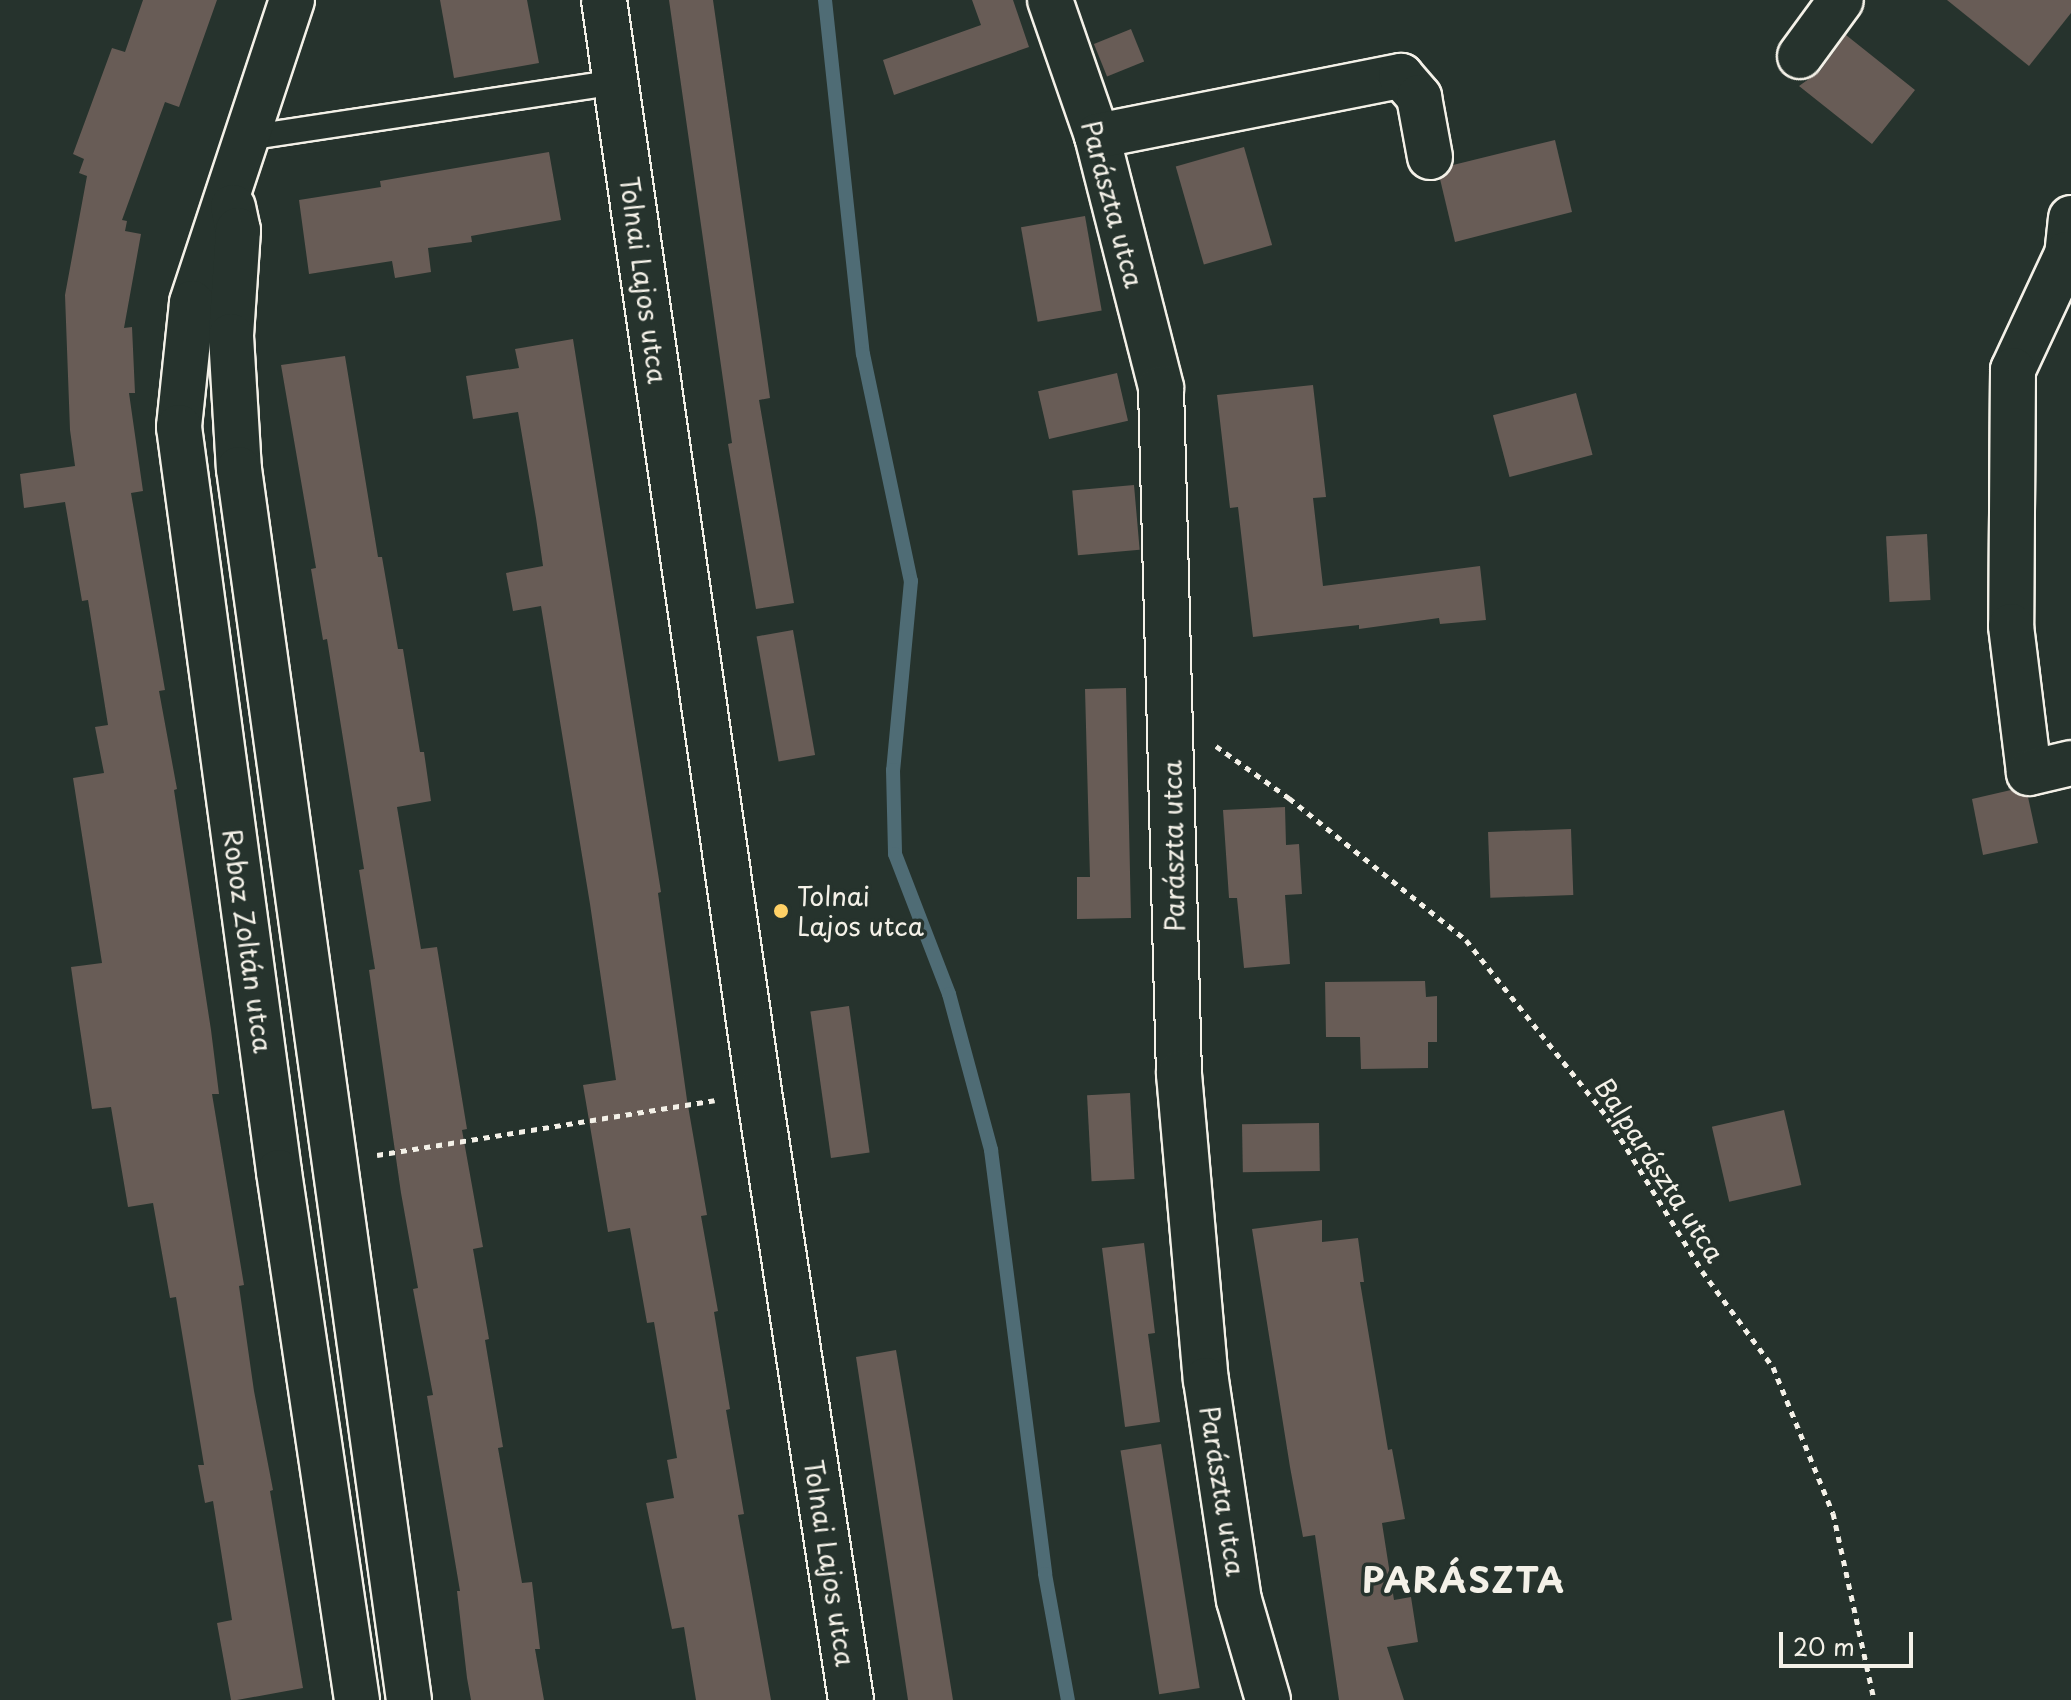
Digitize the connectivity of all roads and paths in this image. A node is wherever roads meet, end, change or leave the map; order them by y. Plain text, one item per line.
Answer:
1 (292, 0) edge
2 (604, 0) edge
3 (1050, 0) edge
4 (1841, 0) edge
5 (1800, 56) dead end
6 (616, 82) junction
7 (1097, 136) junction
8 (246, 138) junction
9 (1430, 157) dead end
10 (228, 185) junction
11 (2071, 218) edge
12 (1170, 713) junction
13 (2071, 763) edge
14 (759, 1092) junction
15 (335, 1162) junction
16 (357, 1700) edge
17 (409, 1700) edge
18 (851, 1700) edge
19 (1268, 1700) edge
20 (1874, 1700) edge

1 - 8 street, Roboz Zoltán utca
2 - 6 street, Tolnai Lajos utca
3 - 7 street, Parászta utca
4 - 5 street
6 - 8 lane
6 - 14 street, Tolnai Lajos utca
7 - 9 street
7 - 12 street, Parászta utca
8 - 10 street, Roboz Zoltán utca
10 - 15 street, Roboz Zoltán utca
10 - 16 street, Roboz Zoltán utca
11 - 13 street
12 - 19 street, Parászta utca
12 - 20 path, Balparászta utca
14 - 15 path
14 - 18 street, Tolnai Lajos utca
15 - 17 street, Roboz Zoltán utca

